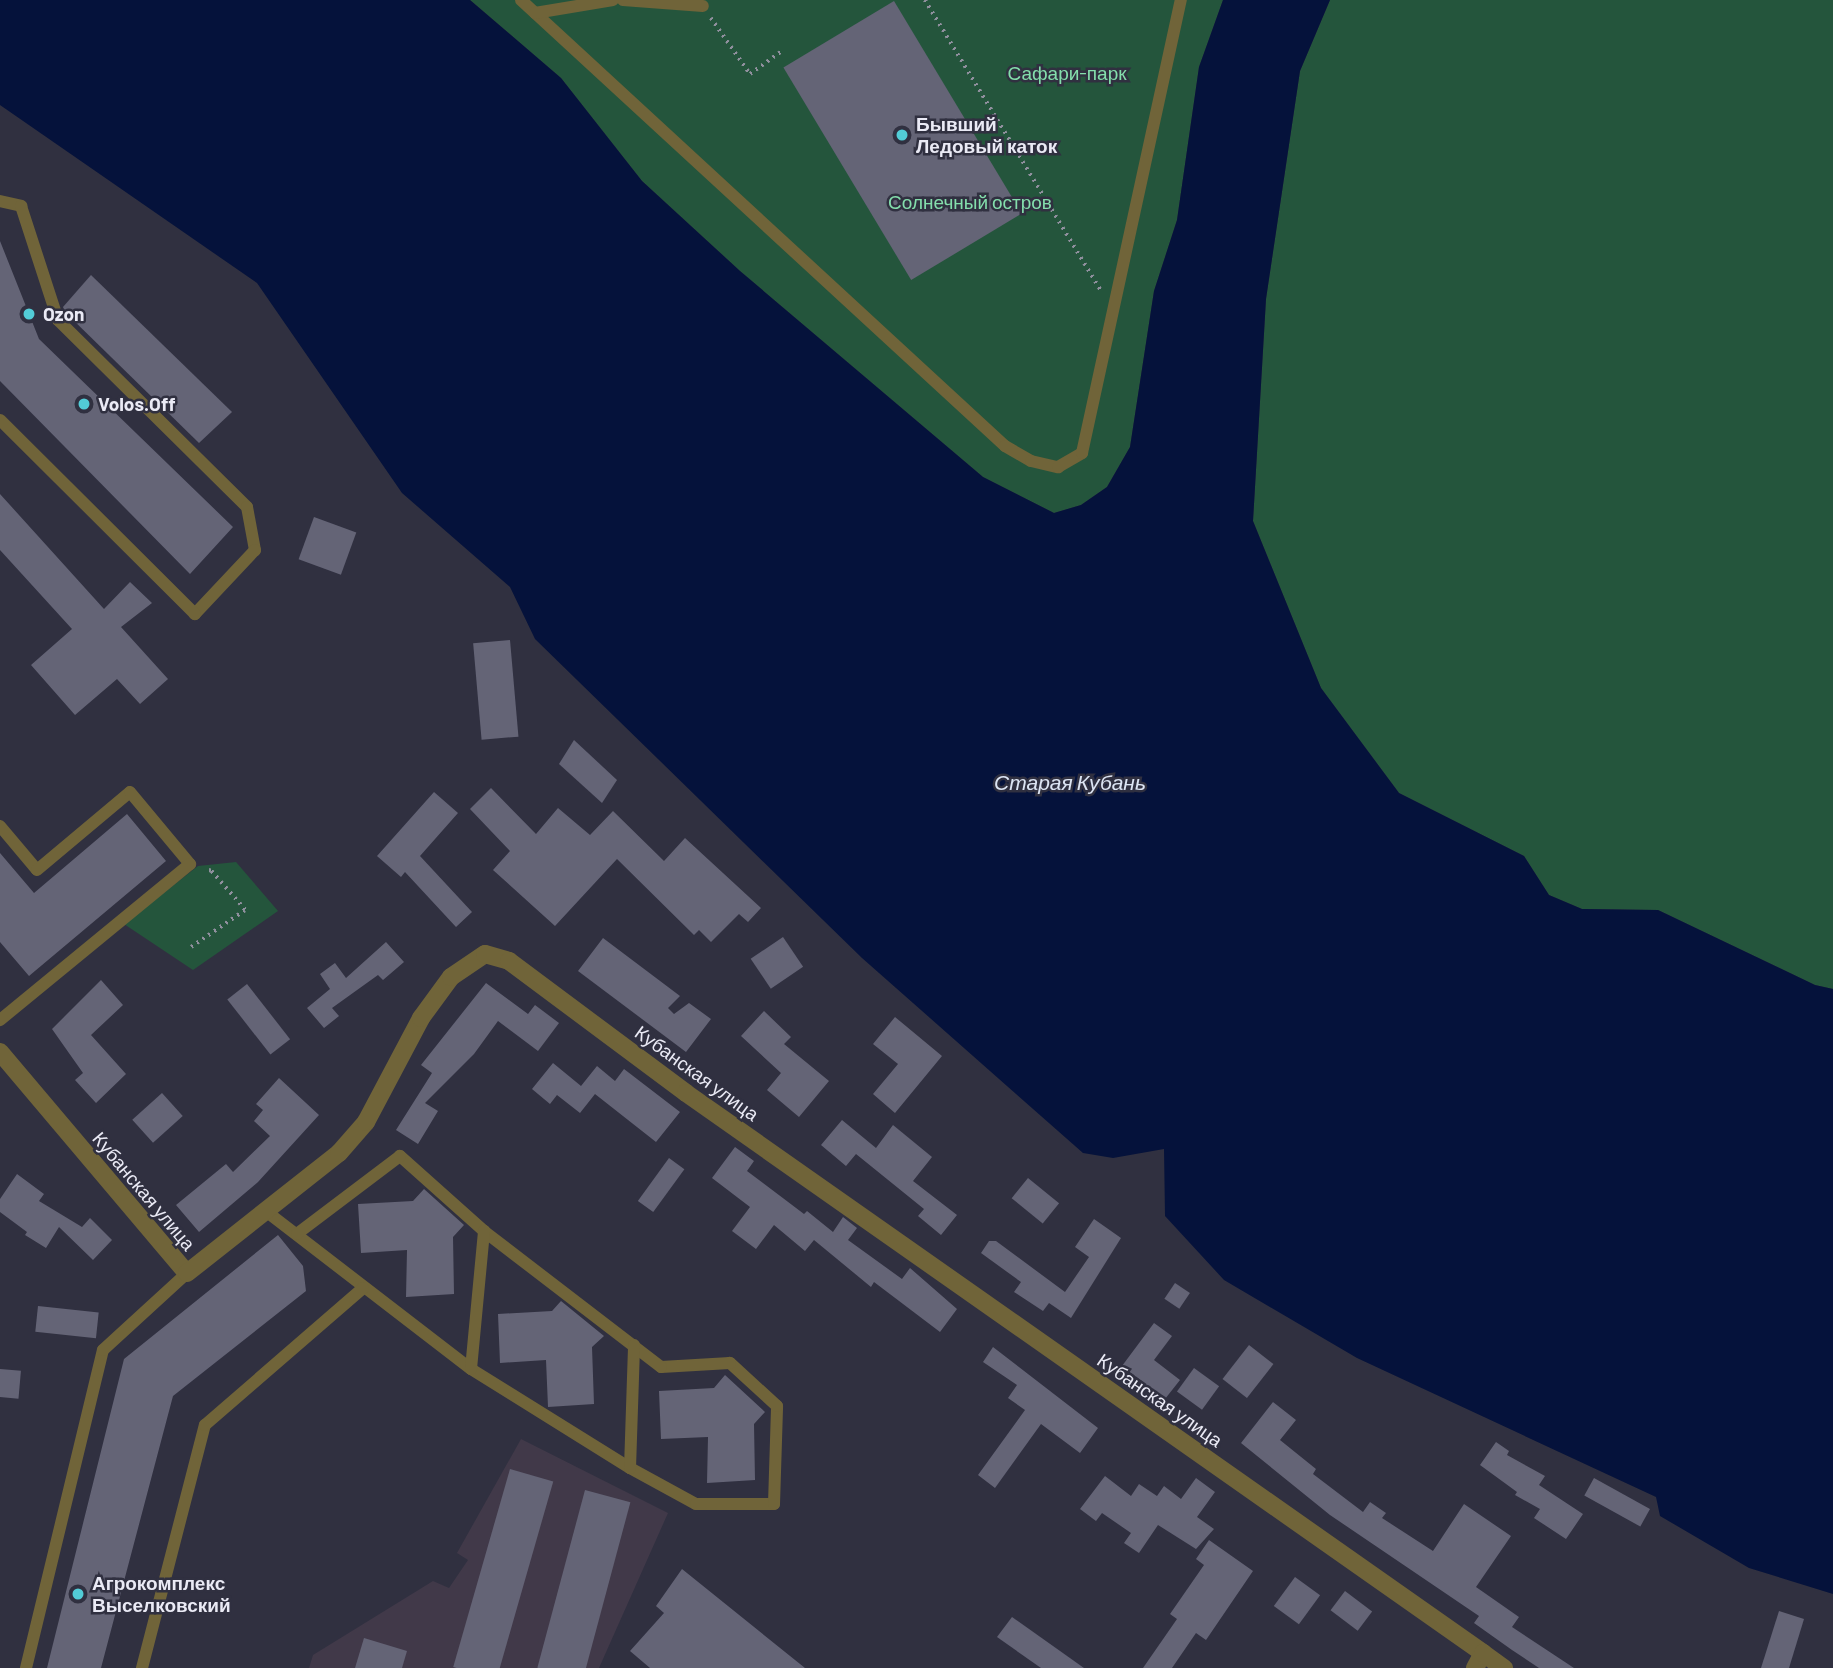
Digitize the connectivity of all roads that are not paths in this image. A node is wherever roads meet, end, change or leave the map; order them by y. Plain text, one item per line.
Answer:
1 (521, 0) edge
2 (613, 0) edge
3 (624, 0) edge
4 (1181, 0) edge
5 (703, 6) road end
6 (535, 13) junction
7 (0, 201) edge
8 (0, 420) edge
9 (0, 826) edge
10 (0, 1020) edge
11 (0, 1052) edge
12 (267, 1212) junction
13 (484, 1231) junction
14 (297, 1234) junction
15 (187, 1273) junction
16 (363, 1289) junction
17 (634, 1345) junction
18 (471, 1369) junction
19 (630, 1468) junction
20 (1479, 1660) edge
21 (26, 1668) edge
22 (142, 1668) edge
23 (1504, 1668) edge

1 - 6 lane
2 - 6 lane
3 - 5 lane
4 - 6 lane
7 - 8 lane
9 - 10 lane
11 - 15 street, Кубанская улица
12 - 14 lane
12 - 15 street, Кубанская улица
12 - 20 street, Кубанская улица
13 - 14 lane
13 - 17 lane
13 - 18 lane
14 - 16 lane
15 - 21 lane
16 - 18 lane
16 - 22 lane
17 - 19 lane
17 - 19 lane
18 - 19 lane
20 - 23 street, Кубанская улица

